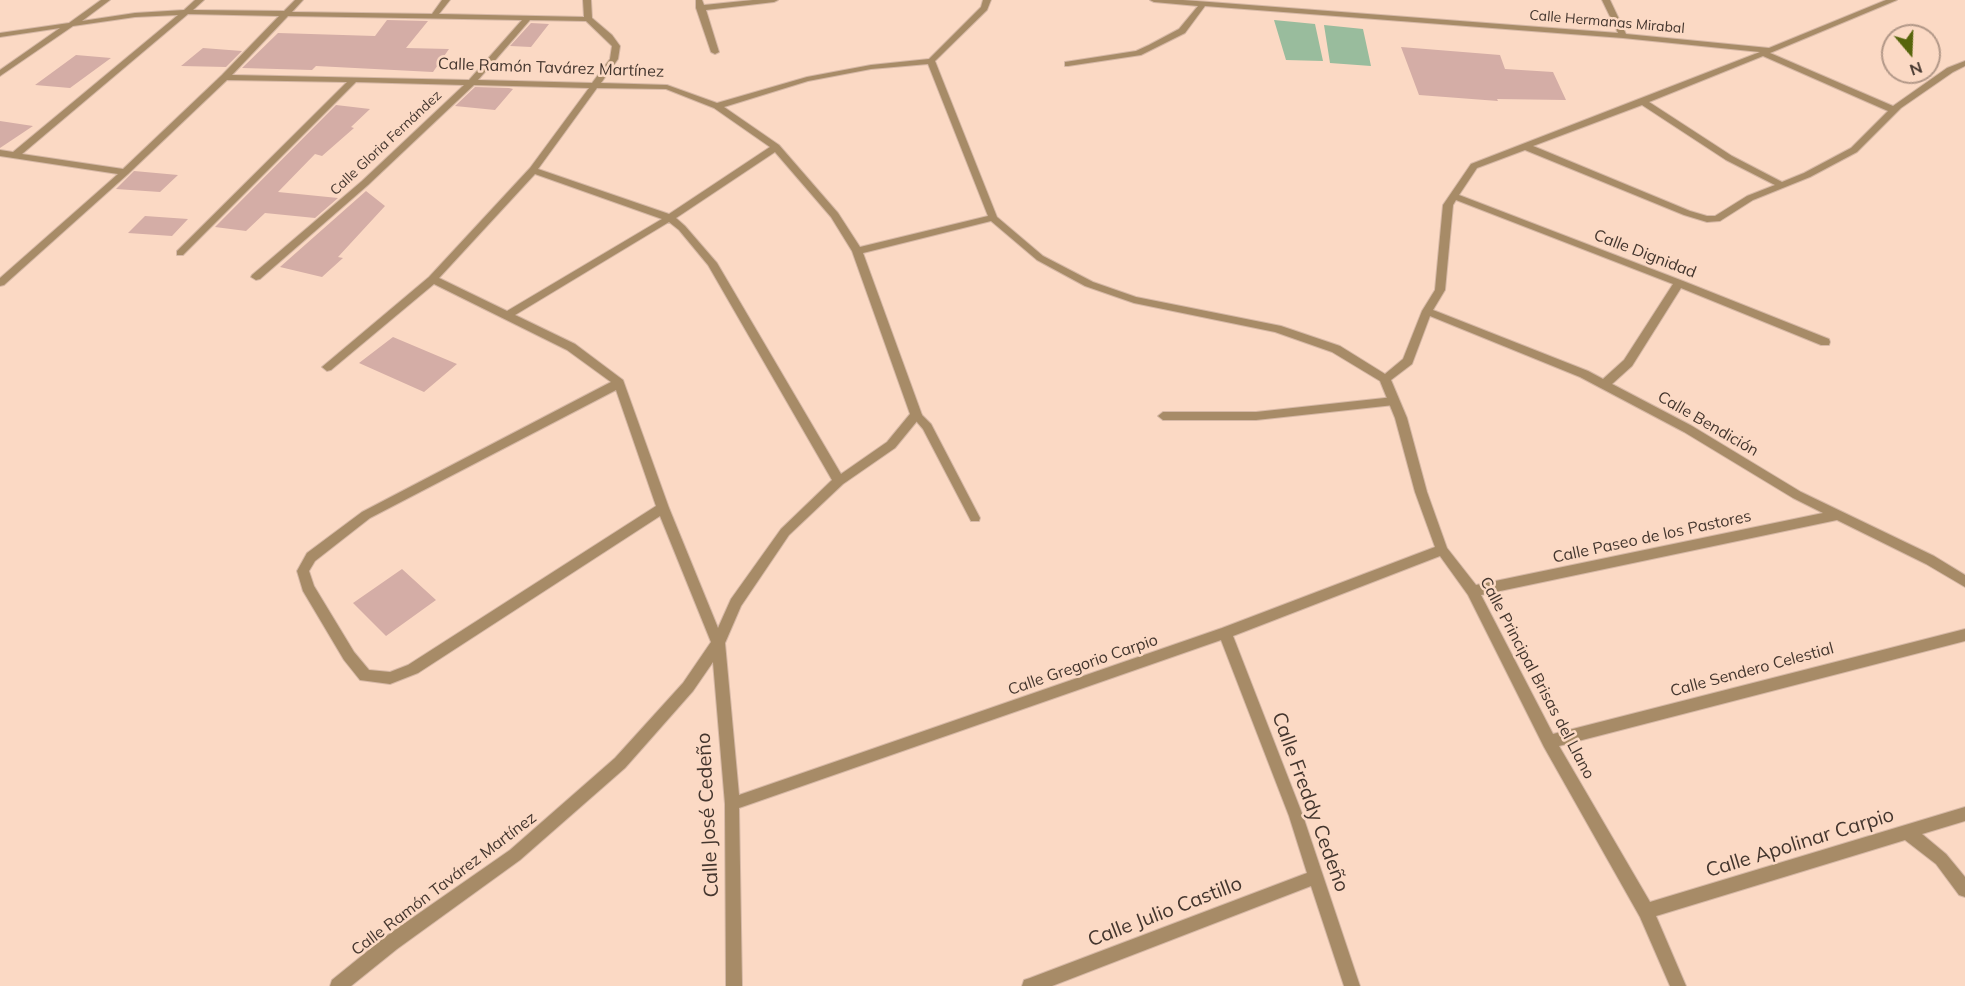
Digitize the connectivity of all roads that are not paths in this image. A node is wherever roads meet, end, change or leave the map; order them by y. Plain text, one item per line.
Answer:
1 (106, 0) edge
2 (200, 0) edge
3 (299, 0) edge
4 (446, 0) edge
5 (587, 0) edge
6 (774, 0) edge
7 (987, 0) edge
8 (1154, 0) edge
9 (1606, 0) edge
10 (1893, 0) edge
11 (700, 4) edge
12 (1203, 5) junction
13 (185, 12) junction
14 (286, 12) junction
15 (434, 16) junction
16 (588, 19) junction
17 (526, 20) junction
18 (72, 24) junction
19 (0, 35) edge
20 (1623, 36) junction
21 (715, 52) dead end
22 (1767, 52) junction
23 (931, 61) junction
24 (1965, 63) edge
25 (1068, 64) dead end
26 (0, 74) edge
27 (225, 77) junction
28 (355, 79) junction
29 (472, 82) junction
30 (595, 84) junction
31 (1642, 101) junction
32 (717, 106) junction
33 (1894, 110) junction
34 (1524, 146) junction
35 (776, 147) junction
36 (0, 153) edge
37 (15, 155) junction
38 (533, 170) junction
39 (125, 172) junction
40 (1782, 185) junction
41 (1453, 196) junction
42 (670, 218) junction
43 (993, 218) junction
44 (857, 250) junction
45 (180, 253) dead end
46 (256, 277) dead end
47 (433, 279) junction
48 (0, 283) edge
49 (1679, 283) junction
50 (1427, 311) junction
51 (506, 316) junction
52 (1825, 342) dead end
53 (327, 367) dead end
54 (1385, 379) junction
55 (619, 383) junction
56 (1604, 385) junction
57 (1395, 401) junction
58 (916, 415) junction
59 (1163, 416) dead end
60 (839, 481) junction
61 (663, 508) junction
62 (1837, 515) junction
63 (975, 518) dead end
64 (1442, 549) junction
65 (1965, 582) edge
66 (1473, 591) junction
67 (1225, 633) junction
68 (1965, 635) edge
69 (718, 643) junction
70 (1549, 742) junction
71 (732, 804) junction
72 (1965, 814) edge
73 (1908, 832) junction
74 (1316, 877) junction
75 (1965, 889) edge
76 (1647, 911) junction
77 (338, 986) edge
78 (734, 986) edge
79 (1030, 986) edge
80 (1352, 986) edge
81 (1678, 986) edge

1 - 18 street
2 - 13 street
3 - 14 street
4 - 15 street
5 - 16 street
6 - 11 street
7 - 23 street
8 - 12 street, Calle Hermanas Mirabal
9 - 20 street
10 - 22 street
11 - 21 street
12 - 20 street, Calle Hermanas Mirabal
12 - 25 street
13 - 14 street
13 - 18 street
13 - 37 street
14 - 15 street
14 - 27 street
15 - 17 street
16 - 17 street
16 - 30 street
17 - 29 street, Calle Gloria Fernández
18 - 19 street
18 - 26 street
20 - 22 street, Calle Hermanas Mirabal
22 - 31 street
22 - 33 street
23 - 32 street
23 - 43 street
24 - 33 street
27 - 28 street, Calle Ramón Tavárez Martínez
27 - 39 street
28 - 29 street, Calle Ramón Tavárez Martínez
28 - 45 street
29 - 30 street, Calle Ramón Tavárez Martínez
29 - 46 street, Calle Gloria Fernández
30 - 32 street, Calle Ramón Tavárez Martínez
30 - 38 street
31 - 34 street
31 - 40 street
32 - 35 street, Calle Ramón Tavárez Martínez
33 - 40 street
34 - 40 street
34 - 41 street
35 - 42 street
35 - 44 street, Calle Ramón Tavárez Martínez
36 - 37 street
37 - 39 street
38 - 42 street
38 - 47 street
39 - 48 street
41 - 49 street, Calle Dignidad
41 - 50 street
42 - 51 street
42 - 60 street
43 - 44 street
43 - 54 street
44 - 58 street, Calle Ramón Tavárez Martínez
47 - 51 street
47 - 53 street
49 - 52 street, Calle Dignidad
49 - 56 street
50 - 54 street
50 - 56 street, Calle Bendición
51 - 55 street
54 - 57 street, Calle Principal Brisas del Llano
55 - 61 street
55 - 61 street
56 - 62 street, Calle Bendición
57 - 59 lane
57 - 64 street, Calle Principal Brisas del Llano
58 - 60 street, Calle Ramón Tavárez Martínez
58 - 63 lane
60 - 69 street, Calle Ramón Tavárez Martínez
61 - 69 street
62 - 65 street, Calle Bendición
62 - 66 street, Calle Paseo de los Pastores
64 - 66 street, Calle Principal Brisas del Llano
64 - 67 street, Calle Gregorio Carpio
66 - 70 street, Calle Principal Brisas del Llano
67 - 71 street, Calle Gregorio Carpio
67 - 74 street, Calle Freddy Cedeño
68 - 70 street, Calle Sendero Celestial
69 - 71 street, Calle José Cedeño
69 - 77 street, Calle Ramón Tavárez Martínez
70 - 76 street, Calle Principal Brisas del Llano
71 - 78 street, Calle José Cedeño
72 - 73 street, Calle Apolinar Carpio
73 - 75 street
73 - 76 street, Calle Apolinar Carpio
74 - 79 street, Calle Julio Castillo
74 - 80 street, Calle Freddy Cedeño
76 - 81 street, Calle Principal Brisas del Llano

